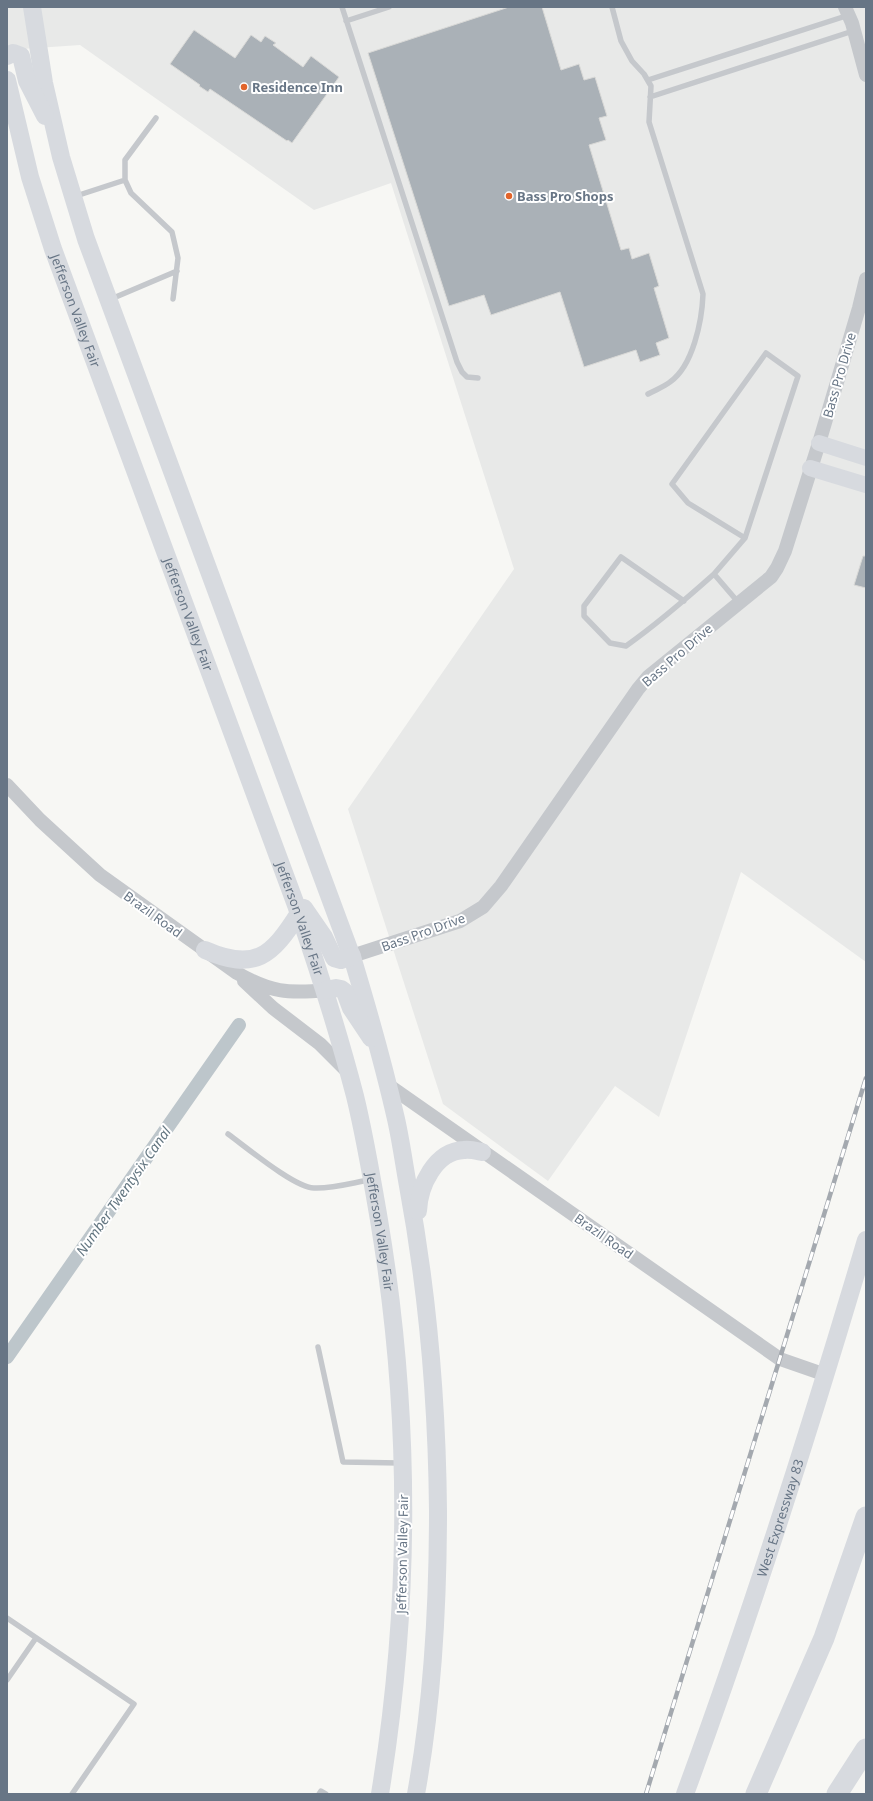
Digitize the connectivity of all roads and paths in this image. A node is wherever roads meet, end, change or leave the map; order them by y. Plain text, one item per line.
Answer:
1 (32, 7) edge
2 (342, 7) edge
3 (388, 7) edge
4 (612, 7) edge
5 (847, 11) edge
6 (346, 21) junction
7 (854, 31) junction
8 (7, 56) edge
9 (866, 75) edge
10 (7, 80) edge
11 (648, 80) junction
12 (650, 97) junction
13 (156, 118) dead end
14 (61, 158) junction
15 (125, 180) junction
16 (73, 197) junction
17 (177, 270) junction
18 (866, 279) edge
19 (173, 299) dead end
20 (109, 300) junction
21 (478, 378) dead end
22 (648, 394) dead end
23 (820, 443) junction
24 (866, 458) edge
25 (810, 468) junction
26 (866, 485) edge
27 (745, 538) junction
28 (714, 574) junction
29 (684, 600) junction
30 (738, 602) junction
31 (7, 786) edge
32 (291, 889) junction
33 (299, 913) junction
34 (205, 950) junction
35 (352, 956) junction
36 (237, 973) junction
37 (326, 990) junction
38 (381, 1056) junction
39 (348, 1072) junction
40 (388, 1085) junction
41 (228, 1134) dead end
42 (482, 1152) junction
43 (372, 1180) junction
44 (417, 1236) junction
45 (866, 1240) edge
46 (318, 1347) dead end
47 (826, 1375) junction
48 (404, 1463) junction
49 (866, 1517) edge
50 (7, 1618) edge
51 (36, 1638) junction
52 (7, 1680) edge
53 (866, 1749) edge
54 (72, 1794) edge
55 (319, 1794) edge
56 (326, 1794) edge
57 (380, 1794) edge
58 (416, 1794) edge
59 (685, 1794) edge
60 (756, 1794) edge
61 (837, 1794) edge

1 - 14 main road
2 - 6 lane
3 - 6 lane
4 - 11 lane
5 - 7 street
5 - 11 lane
6 - 21 lane
7 - 9 street
7 - 12 lane
8 - 14 main road
10 - 32 main road, Jefferson Valley Fair
11 - 12 lane
12 - 22 lane
13 - 15 lane
14 - 16 main road
15 - 16 lane
15 - 17 lane
16 - 20 main road
17 - 19 lane
17 - 20 lane
18 - 23 street, Bass Pro Drive
20 - 35 main road
23 - 24 main road
23 - 25 street, Bass Pro Drive
25 - 26 main road
25 - 30 street, Bass Pro Drive
27 - 27 lane
27 - 28 lane
28 - 29 lane
28 - 30 lane
29 - 29 lane
30 - 35 street, Bass Pro Drive
31 - 34 street, Brazil Road
32 - 33 main road, Jefferson Valley Fair
32 - 35 main road
33 - 34 main road
33 - 37 main road, Jefferson Valley Fair
34 - 36 street, Brazil Road
35 - 38 main road
36 - 37 street, Brazil Road
36 - 39 street
37 - 38 main road
37 - 39 main road, Jefferson Valley Fair
38 - 40 main road
39 - 43 main road, Jefferson Valley Fair
40 - 42 street, Brazil Road
40 - 44 main road
41 - 43 lane
42 - 44 main road
42 - 47 street, Brazil Road
43 - 48 main road, Jefferson Valley Fair
44 - 58 main road
45 - 47 main road, West Expressway 83
46 - 48 lane
47 - 59 main road, West Expressway 83
48 - 57 main road, Jefferson Valley Fair
49 - 60 highway
50 - 51 lane
51 - 52 lane
51 - 54 lane
53 - 61 highway
55 - 56 lane

